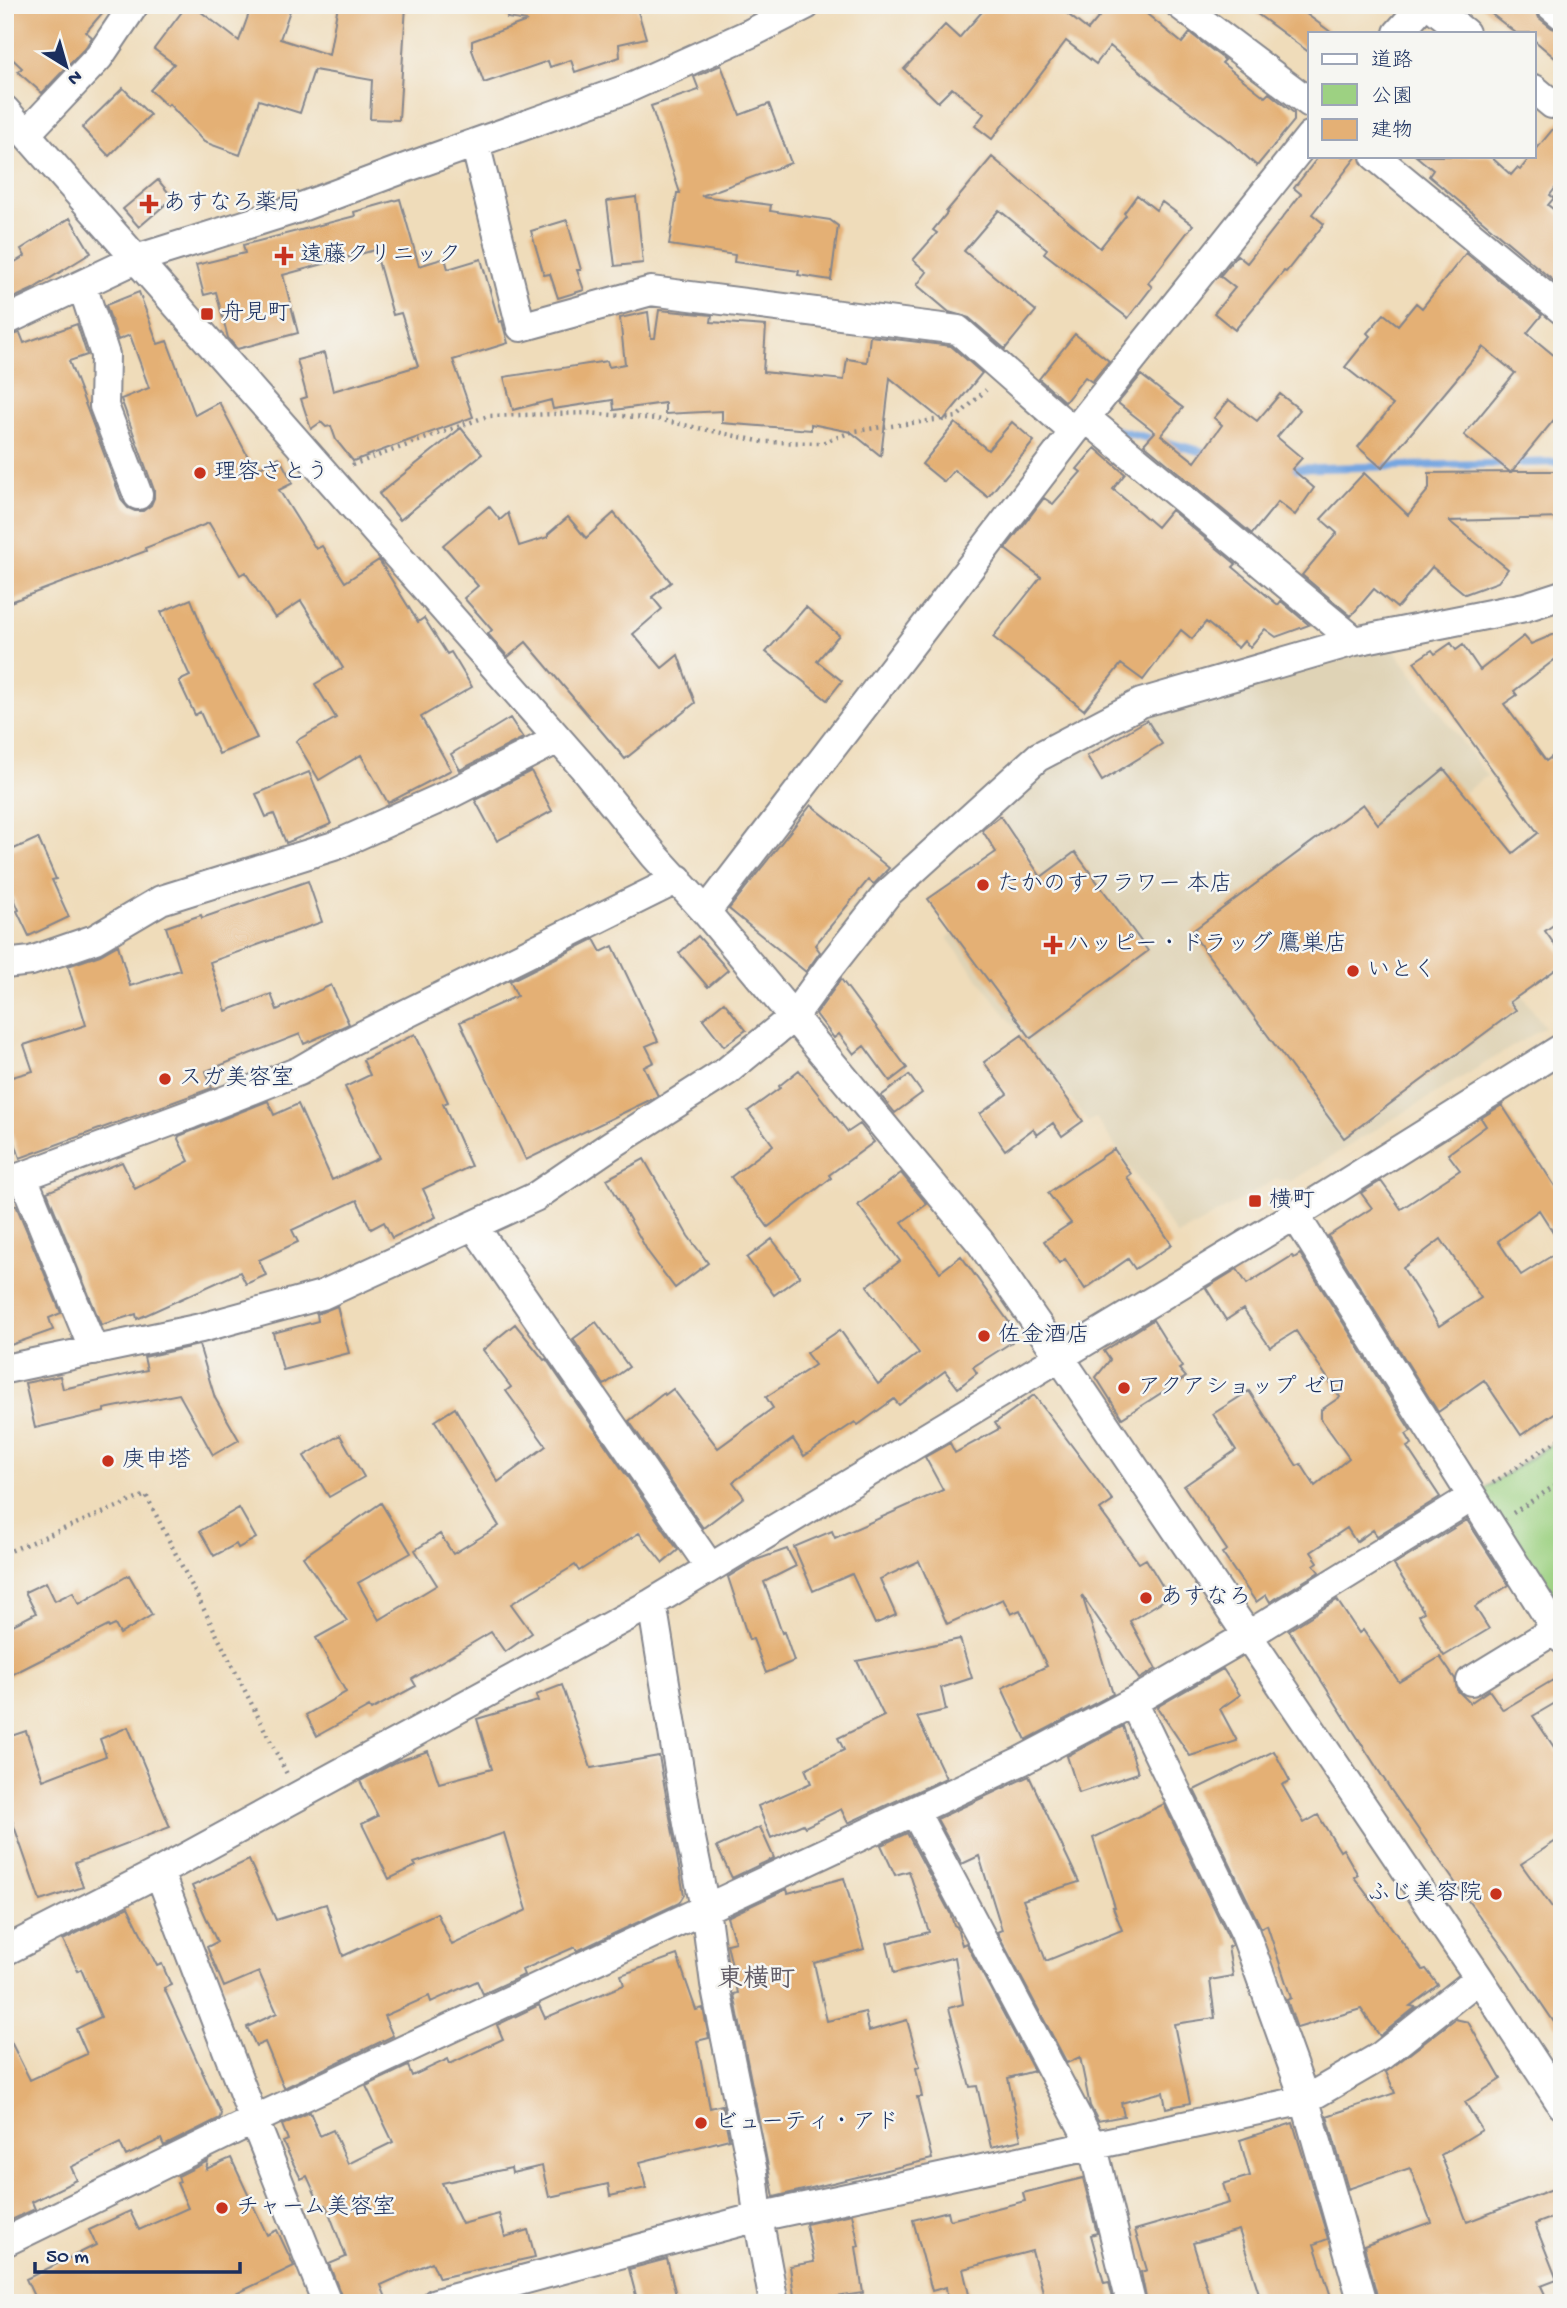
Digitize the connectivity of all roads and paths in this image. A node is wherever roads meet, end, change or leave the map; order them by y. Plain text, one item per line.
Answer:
1 (134, 5) edge
2 (806, 5) edge
3 (1180, 5) edge
4 (1423, 5) edge
5 (1430, 5) edge
6 (1550, 5) edge
7 (1562, 15) edge
8 (1399, 32) edge
9 (1464, 32) edge
10 (1308, 101) edge
11 (5, 110) edge
12 (26, 134) junction
13 (1308, 139) edge
14 (475, 143) junction
15 (1377, 158) edge
16 (136, 259) junction
17 (82, 285) junction
18 (1562, 310) edge
19 (5, 321) edge
20 (1004, 370) junction
21 (1080, 425) junction
22 (324, 475) junction
23 (138, 495) dead end
24 (1562, 595) edge
25 (1355, 641) junction
26 (558, 739) junction
27 (678, 879) junction
28 (706, 912) junction
29 (5, 964) edge
30 (793, 1017) junction
31 (1562, 1048) edge
32 (14, 1180) edge
33 (1295, 1215) junction
34 (474, 1226) junction
35 (94, 1351) junction
36 (1059, 1356) junction
37 (5, 1369) edge
38 (1562, 1437) edge
39 (1562, 1481) edge
40 (1472, 1497) junction
41 (1492, 1527) junction
42 (5, 1553) edge
43 (710, 1567) junction
44 (652, 1603) junction
45 (1559, 1634) edge
46 (1247, 1636) junction
47 (1471, 1681) dead end
48 (1133, 1702) junction
49 (298, 1796) junction
50 (915, 1812) junction
51 (159, 1872) junction
52 (705, 1908) junction
53 (5, 1951) edge
54 (1479, 1978) junction
55 (1305, 2101) junction
56 (1562, 2105) edge
57 (254, 2120) junction
58 (1093, 2147) junction
59 (758, 2217) junction
60 (5, 2242) edge
61 (327, 2303) edge
62 (436, 2303) edge
63 (774, 2303) edge
64 (1131, 2303) edge
65 (1363, 2303) edge

1 - 12 street
2 - 14 street
3 - 10 street
4 - 8 street
5 - 9 street
6 - 7 street
11 - 12 street
12 - 16 street
13 - 21 street
14 - 16 street
14 - 20 street
15 - 18 street
16 - 17 street
16 - 22 street
17 - 19 street
17 - 23 street
20 - 21 street
20 - 22 path
21 - 25 street
21 - 28 street
22 - 26 street
24 - 25 street
25 - 30 street
26 - 27 street
26 - 29 street
27 - 28 street
27 - 32 street
28 - 30 street
30 - 34 street
30 - 36 street
31 - 33 street
32 - 35 street
33 - 36 street
33 - 40 street
34 - 35 street
34 - 43 street
35 - 37 street
36 - 43 street
36 - 46 street
38 - 40 path
39 - 41 path
40 - 41 street
40 - 46 street
41 - 45 street
42 - 49 path
43 - 44 street
44 - 49 street
44 - 52 street
45 - 47 street
46 - 48 street
46 - 54 street
48 - 50 street
48 - 55 street
49 - 51 street
50 - 52 street
50 - 58 street
51 - 53 street
51 - 57 street
52 - 57 street
52 - 59 street
54 - 55 street
54 - 56 street
55 - 58 street
55 - 65 street
57 - 60 street
57 - 61 street
58 - 59 street
58 - 64 street
59 - 62 street
59 - 63 street

